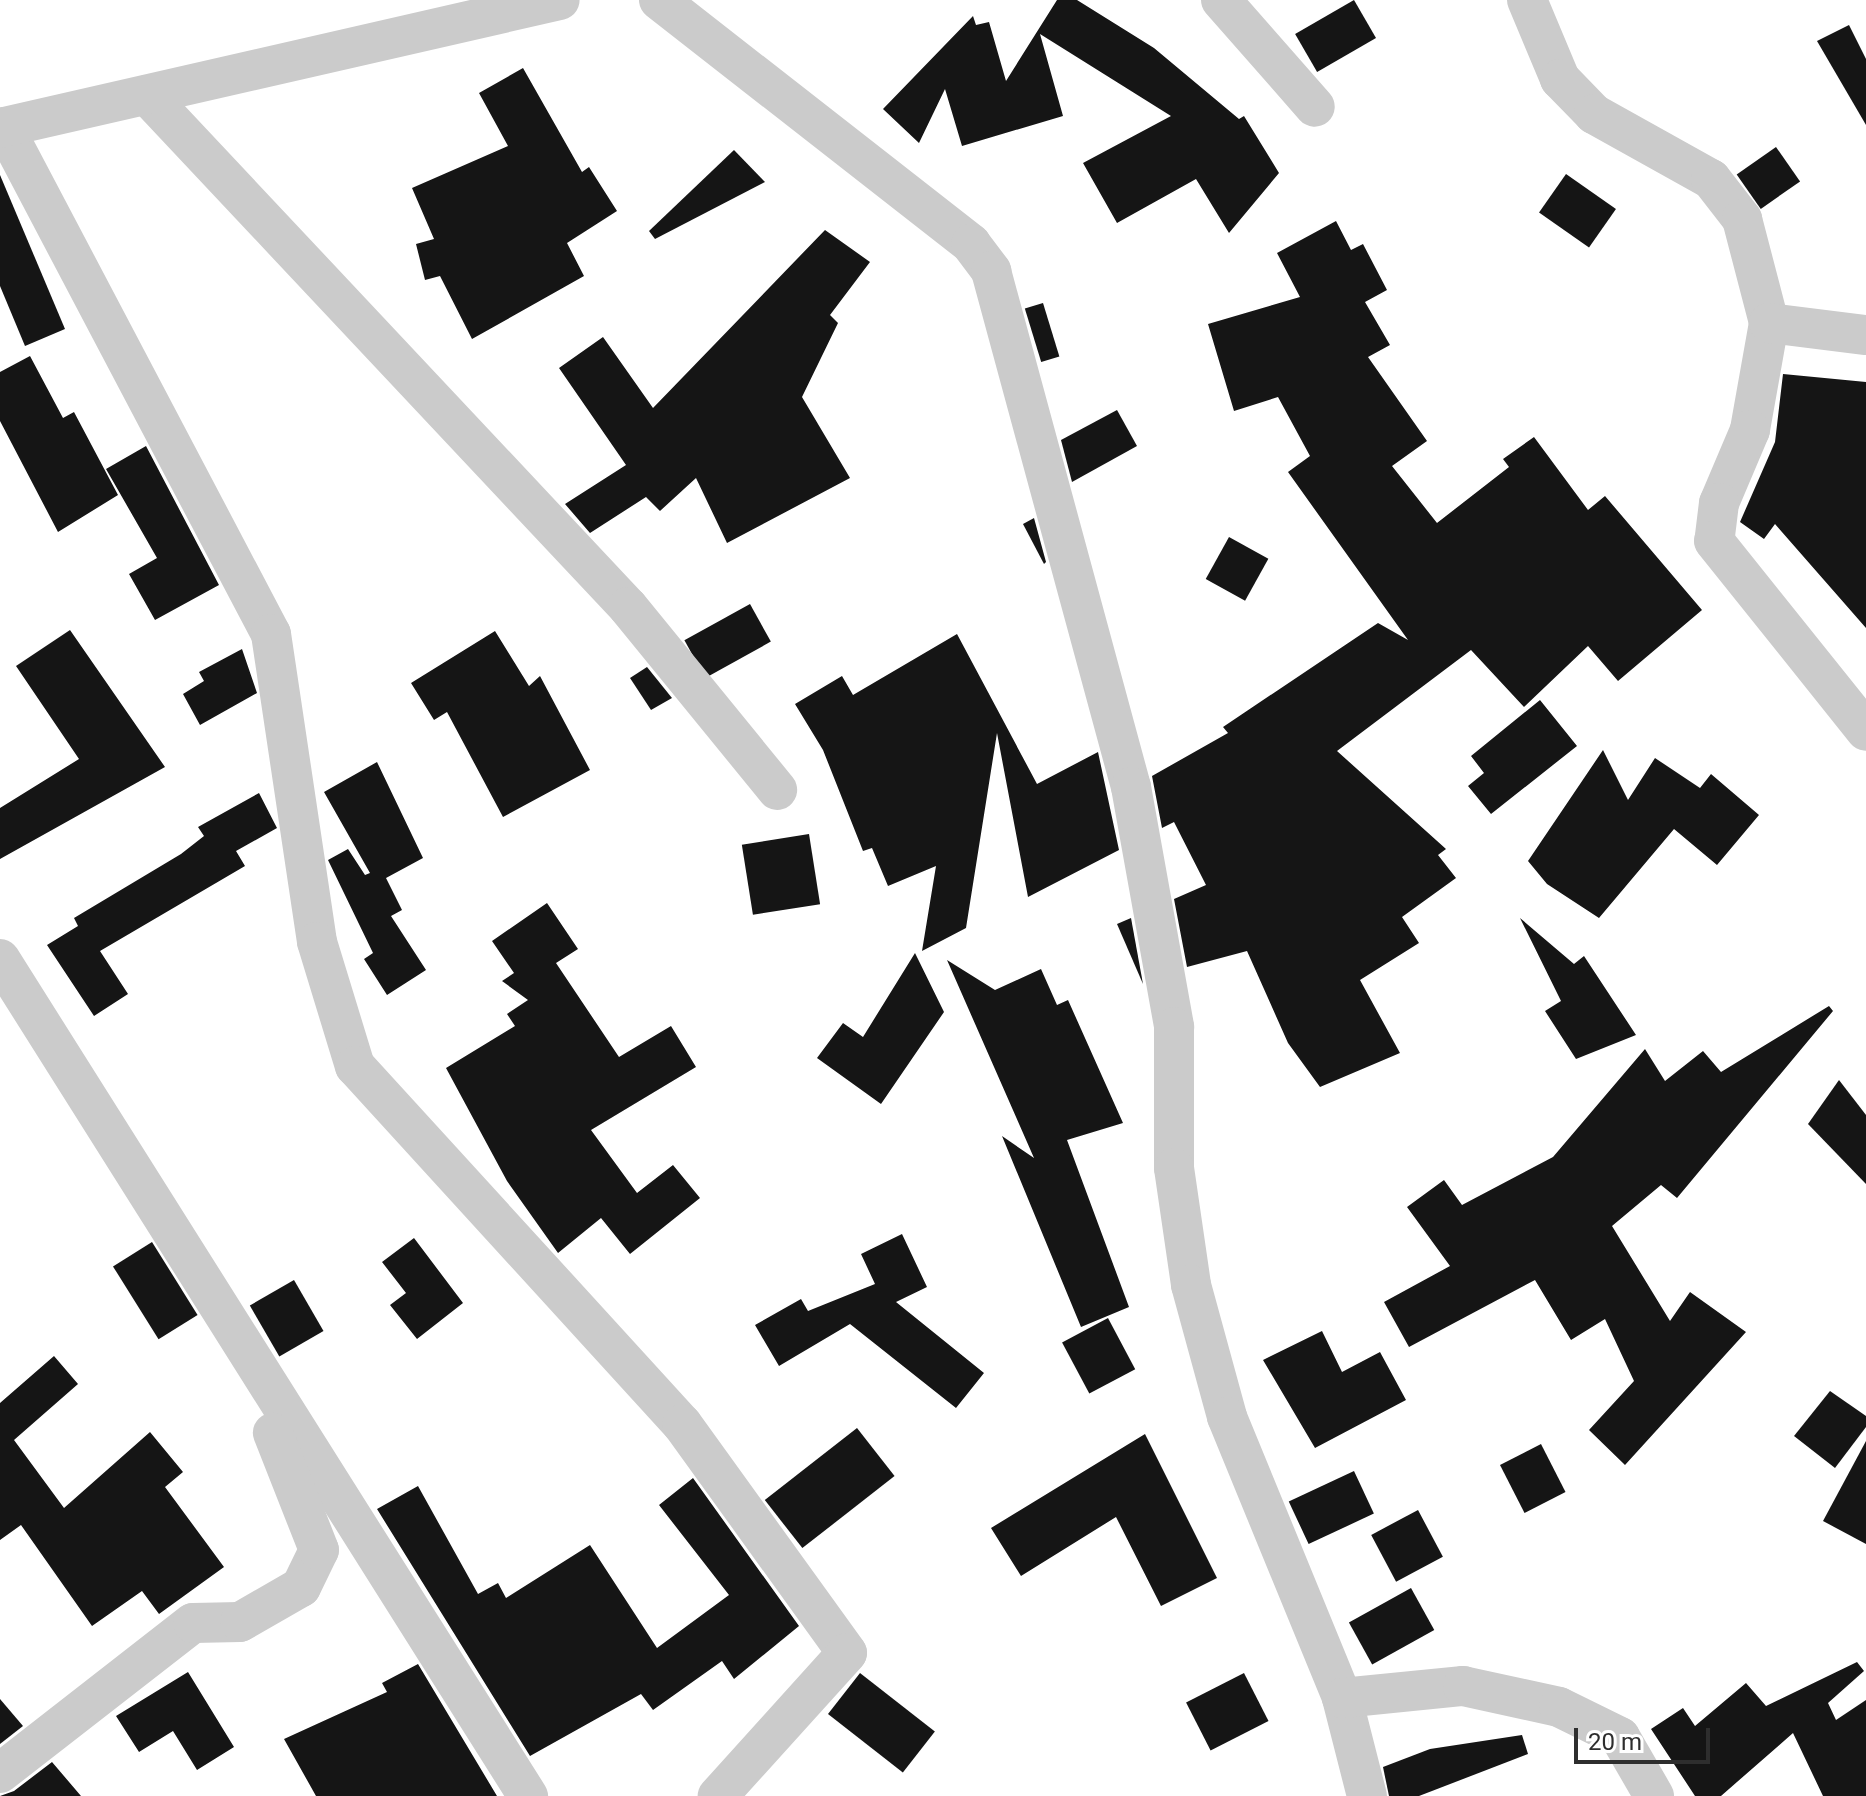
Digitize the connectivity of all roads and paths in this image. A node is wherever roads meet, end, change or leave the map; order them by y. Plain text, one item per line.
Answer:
1 (560, 0) edge
2 (659, 0) edge
3 (1221, 0) edge
4 (1527, 0) edge
5 (147, 95) junction
6 (1315, 107) dead end
7 (2, 128) edge
8 (1769, 323) junction
9 (1866, 335) edge
10 (1866, 731) edge
11 (777, 790) dead end
12 (0, 959) edge
13 (242, 1353) junction
14 (1342, 1698) junction
15 (0, 1773) edge
16 (528, 1796) edge
17 (718, 1796) edge
18 (1367, 1796) edge
19 (1654, 1796) edge

1 - 5 street
2 - 14 street
3 - 6 street
4 - 8 street
5 - 7 street
5 - 11 street
7 - 17 street
8 - 9 street
8 - 10 street
12 - 13 street
13 - 15 street
13 - 16 street
14 - 18 street
14 - 19 street

